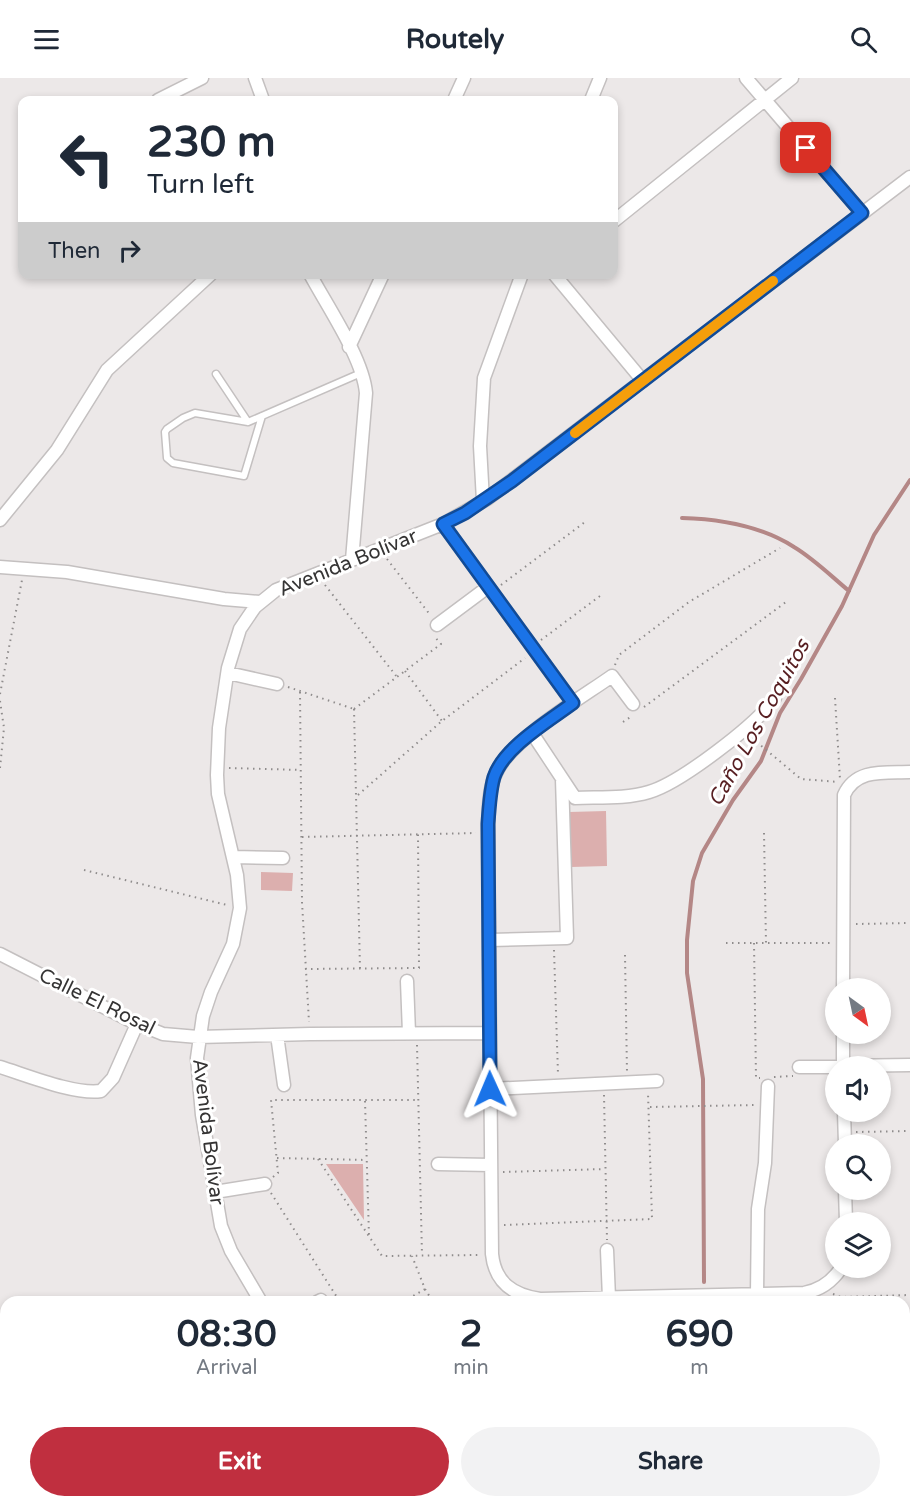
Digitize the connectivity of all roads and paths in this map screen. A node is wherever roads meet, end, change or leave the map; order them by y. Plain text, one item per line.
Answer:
1 (202, 78) edge
2 (255, 78) edge
3 (464, 78) edge
4 (600, 78) edge
5 (746, 78) edge
6 (792, 78) edge
7 (166, 96) edge
8 (262, 96) edge
9 (456, 96) edge
10 (593, 96) edge
11 (765, 100) junction
12 (910, 177) edge
13 (862, 213) junction
14 (618, 217) edge
15 (206, 279) edge
16 (313, 279) edge
17 (381, 279) edge
18 (520, 279) edge
19 (558, 279) edge
20 (349, 347) junction
21 (361, 373) junction
22 (216, 374) dead end
23 (643, 381) junction
24 (262, 416) junction
25 (248, 422) junction
26 (483, 501) junction
27 (0, 520) edge
28 (585, 522) dead end
29 (443, 524) junction
30 (780, 548) dead end
31 (380, 549) junction
32 (352, 560) junction
33 (0, 567) edge
34 (25, 568) junction
35 (316, 573) junction
36 (490, 590) junction
37 (600, 596) dead end
38 (261, 602) junction
39 (786, 602) dead end
40 (437, 625) junction
41 (533, 649) junction
42 (405, 671) junction
43 (228, 673) junction
44 (612, 675) junction
45 (397, 677) junction
46 (277, 684) joint
47 (300, 692) junction
48 (0, 693) edge
49 (775, 698) dead end
50 (835, 698) dead end
51 (0, 701) edge
52 (573, 703) junction
53 (633, 704) dead end
54 (354, 709) junction
55 (442, 721) junction
56 (623, 722) dead end
57 (532, 733) junction
58 (762, 747) dead end
59 (0, 768) edge
60 (217, 768) junction
61 (301, 770) junction
62 (910, 772) edge
63 (562, 778) junction
64 (846, 782) junction
65 (356, 796) junction
66 (488, 833) junction
67 (764, 833) dead end
68 (418, 834) junction
69 (358, 835) junction
70 (301, 837) junction
71 (233, 857) junction
72 (284, 858) dead end
73 (84, 870) dead end
74 (240, 908) junction
75 (910, 923) edge
76 (843, 924) junction
77 (553, 939) junction
78 (490, 940) junction
79 (754, 943) junction
80 (766, 943) junction
81 (843, 943) junction
82 (726, 944) dead end
83 (0, 954) edge
84 (625, 955) dead end
85 (305, 969) junction
86 (360, 969) junction
87 (843, 978) edge
88 (407, 981) dead end
89 (137, 1024) junction
90 (490, 1032) junction
91 (412, 1033) junction
92 (309, 1034) junction
93 (277, 1035) junction
94 (198, 1037) junction
95 (891, 1065) edge
96 (910, 1065) edge
97 (825, 1066) edge
98 (0, 1067) edge
99 (799, 1067) joint
100 (657, 1081) dead end
101 (627, 1082) junction
102 (603, 1084) junction
103 (284, 1085) dead end
104 (558, 1086) junction
105 (768, 1086) dead end
106 (490, 1089) junction
107 (365, 1100) junction
108 (419, 1100) junction
109 (767, 1105) junction
110 (910, 1131) edge
111 (882, 1134) edge
112 (277, 1158) junction
113 (318, 1159) junction
114 (367, 1160) junction
115 (438, 1164) dead end
116 (491, 1169) junction
117 (605, 1169) junction
118 (265, 1184) junction
119 (215, 1192) junction
120 (606, 1221) junction
121 (492, 1226) junction
122 (369, 1236) junction
123 (607, 1250) joint
124 (492, 1254) junction
125 (423, 1255) junction
126 (412, 1256) junction
127 (834, 1278) edge
128 (425, 1288) junction
129 (820, 1288) junction
130 (910, 1295) edge
131 (257, 1296) edge
132 (336, 1296) edge
133 (412, 1296) edge
134 (430, 1296) edge
135 (527, 1296) edge
136 (609, 1296) edge
137 (751, 1296) edge
138 (764, 1296) edge
139 (839, 1296) edge
140 (876, 1296) edge

1 - 7 street
2 - 8 street
3 - 9 street
4 - 10 street
5 - 11 street
6 - 11 street
11 - 13 street
11 - 14 street
12 - 13 street, Avenida Bolívar
13 - 23 street, Avenida Bolívar
15 - 27 street
16 - 20 street
17 - 20 street
18 - 26 street
19 - 23 street
20 - 21 street
21 - 24 lane
21 - 32 street
22 - 25 lane
23 - 26 street, Avenida Bolívar
24 - 25 lane
24 - 25 lane
26 - 29 street, Avenida Bolívar
28 - 36 path
29 - 31 street, Avenida Bolívar
29 - 36 street
30 - 44 path
31 - 32 street, Avenida Bolívar
31 - 40 path
32 - 35 street, Avenida Bolívar
33 - 34 street
34 - 38 street
34 - 48 path
35 - 38 street, Avenida Bolívar
35 - 45 path
36 - 40 street
36 - 41 street
37 - 41 path
38 - 43 street, Avenida Bolívar
39 - 56 path
40 - 42 path
41 - 52 street
41 - 55 path
42 - 45 path
42 - 55 path
43 - 46 street
43 - 60 street, Avenida Bolívar
44 - 52 street
44 - 53 street
45 - 54 path
46 - 47 path
47 - 54 path
47 - 61 path
49 - 63 street
50 - 64 path
51 - 59 path
52 - 57 street
54 - 65 path
55 - 65 path
57 - 63 street
57 - 66 street
58 - 64 path
60 - 61 path
60 - 71 street, Avenida Bolívar
61 - 70 path
62 - 64 street
63 - 77 street
64 - 76 street
65 - 69 path
66 - 68 path
66 - 78 street
67 - 80 path
68 - 69 path
68 - 86 path
69 - 70 path
69 - 86 path
70 - 85 path
71 - 72 street
71 - 74 street, Avenida Bolívar
73 - 74 path
74 - 94 street, Avenida Bolívar
75 - 76 path
76 - 81 street
77 - 78 street
77 - 104 path
78 - 90 street
79 - 80 path
79 - 82 path
79 - 99 path
80 - 81 path
81 - 87 street
83 - 89 street, Calle El Rosal
84 - 101 path
85 - 86 path
85 - 92 path
88 - 91 street
89 - 94 street, Calle El Rosal
89 - 98 street
90 - 91 street, Calle El Rosal
90 - 106 street
91 - 92 street, Calle El Rosal
91 - 108 path
92 - 93 street, Calle El Rosal
93 - 94 street, Calle El Rosal
93 - 103 street
94 - 119 street, Avenida Bolívar
95 - 96 street
97 - 99 street
100 - 101 street
101 - 102 street
102 - 104 street
102 - 117 path
104 - 106 street
105 - 109 street
106 - 116 street
107 - 108 path
107 - 112 path
107 - 114 path
108 - 125 path
109 - 120 path
109 - 137 street
110 - 111 path
112 - 113 path
112 - 118 path
113 - 114 path
113 - 122 path
114 - 122 path
115 - 116 street
116 - 117 path
116 - 121 street
117 - 120 path
118 - 119 street
118 - 132 path
119 - 131 street, Avenida Bolívar
120 - 121 path
120 - 123 path
121 - 124 street
122 - 126 path
123 - 136 street
124 - 125 path
124 - 135 street
125 - 126 path
126 - 128 path
127 - 129 street
128 - 133 path
128 - 134 path
129 - 138 street
129 - 139 path
130 - 140 path

